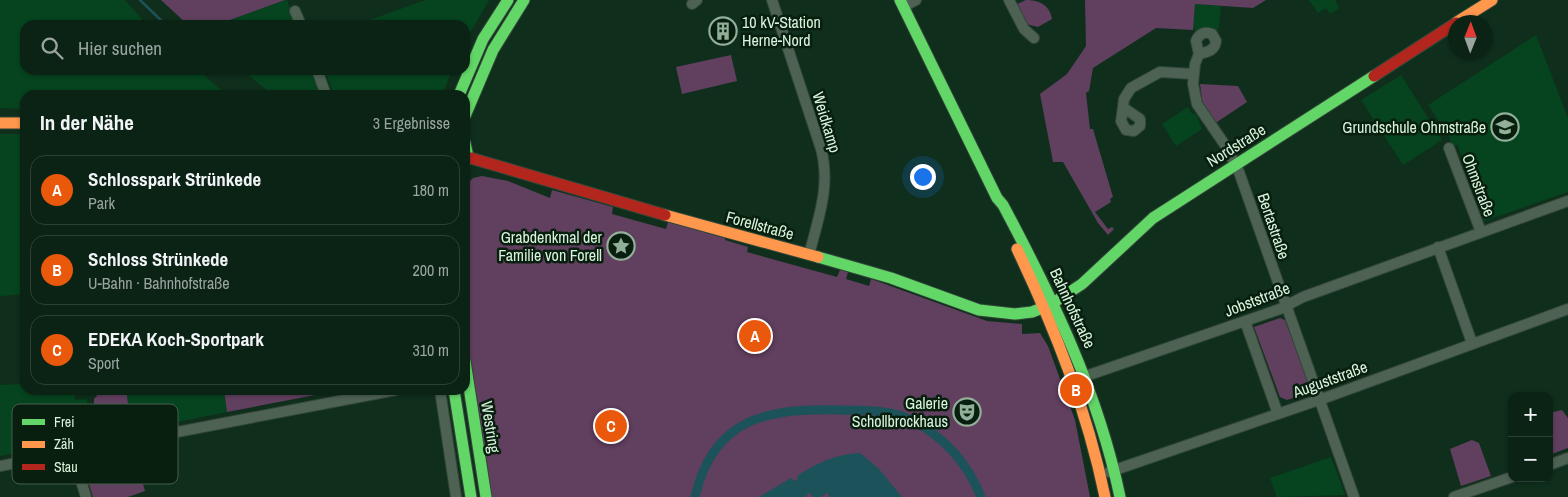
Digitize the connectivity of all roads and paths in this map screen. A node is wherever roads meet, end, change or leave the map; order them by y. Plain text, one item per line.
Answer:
1 (524, 0) edge
2 (772, 0) edge
3 (916, 0) edge
4 (1009, 0) edge
5 (506, 1) edge
6 (1489, 1) edge
7 (901, 3) edge
8 (516, 10) junction
9 (295, 11) dead end
10 (1468, 15) edge
11 (299, 20) edge
12 (1448, 28) edge
13 (1034, 38) dead end
14 (1199, 54) dead end
15 (470, 69) edge
16 (1193, 74) junction
17 (319, 75) edge
18 (467, 75) edge
19 (324, 90) edge
20 (461, 90) edge
21 (470, 103) edge
22 (1124, 108) dead end
23 (0, 123) edge
24 (20, 123) edge
25 (1449, 148) dead end
26 (470, 160) edge
27 (1235, 164) junction
28 (1568, 201) edge
29 (1481, 232) junction
30 (1438, 247) junction
31 (809, 255) junction
32 (1287, 305) junction
33 (1050, 306) junction
34 (1568, 309) edge
35 (1245, 321) junction
36 (1472, 343) junction
37 (1086, 376) junction
38 (370, 395) edge
39 (441, 395) edge
40 (455, 395) edge
41 (469, 395) edge
42 (1321, 399) junction
43 (1278, 414) junction
44 (178, 432) edge
45 (1568, 458) edge
46 (1553, 464) edge
47 (1115, 470) junction
48 (1101, 475) junction
49 (1508, 478) edge
50 (82, 484) edge
51 (86, 497) edge
52 (456, 497) edge
53 (471, 497) edge
54 (486, 497) edge
55 (1105, 497) edge
56 (1120, 497) edge
57 (1354, 497) edge
58 (1454, 497) edge

1 - 8 street
2 - 31 street, Weidkamp
3 - 7 street
4 - 13 street
5 - 8 street
5 - 15 street
6 - 10 street, Nordstraße
7 - 33 street, Bahnhofstraße
8 - 21 street
9 - 11 street
12 - 27 street, Nordstraße
14 - 16 street
16 - 22 street
16 - 27 street, Bertastraße
17 - 19 street
18 - 20 street
23 - 24 street
25 - 29 street, Ohmstraße
26 - 31 street, Forellstraße
27 - 32 street, Bertastraße
27 - 33 street, Nordstraße
28 - 29 street, Jobststraße
29 - 30 street, Jobststraße
30 - 32 street, Jobststraße
30 - 36 street
31 - 33 street, Forellstraße
32 - 35 street, Jobststraße
32 - 42 street, Bertastraße
33 - 37 street, Bahnhofstraße
33 - 48 street, Bahnhofstraße
34 - 36 street, Auguststraße
35 - 37 street, Jobststraße
35 - 43 street
36 - 42 street, Auguststraße
37 - 47 street, Bahnhofstraße
38 - 44 street
39 - 52 street
40 - 53 street, Westring
41 - 54 street, Westring
42 - 43 street, Auguststraße
42 - 57 street, Bertastraße
43 - 47 street, Auguststraße
45 - 46 street
47 - 48 street, Auguststraße
47 - 56 street, Bahnhofstraße
48 - 55 street, Bahnhofstraße
49 - 58 street
50 - 51 street

